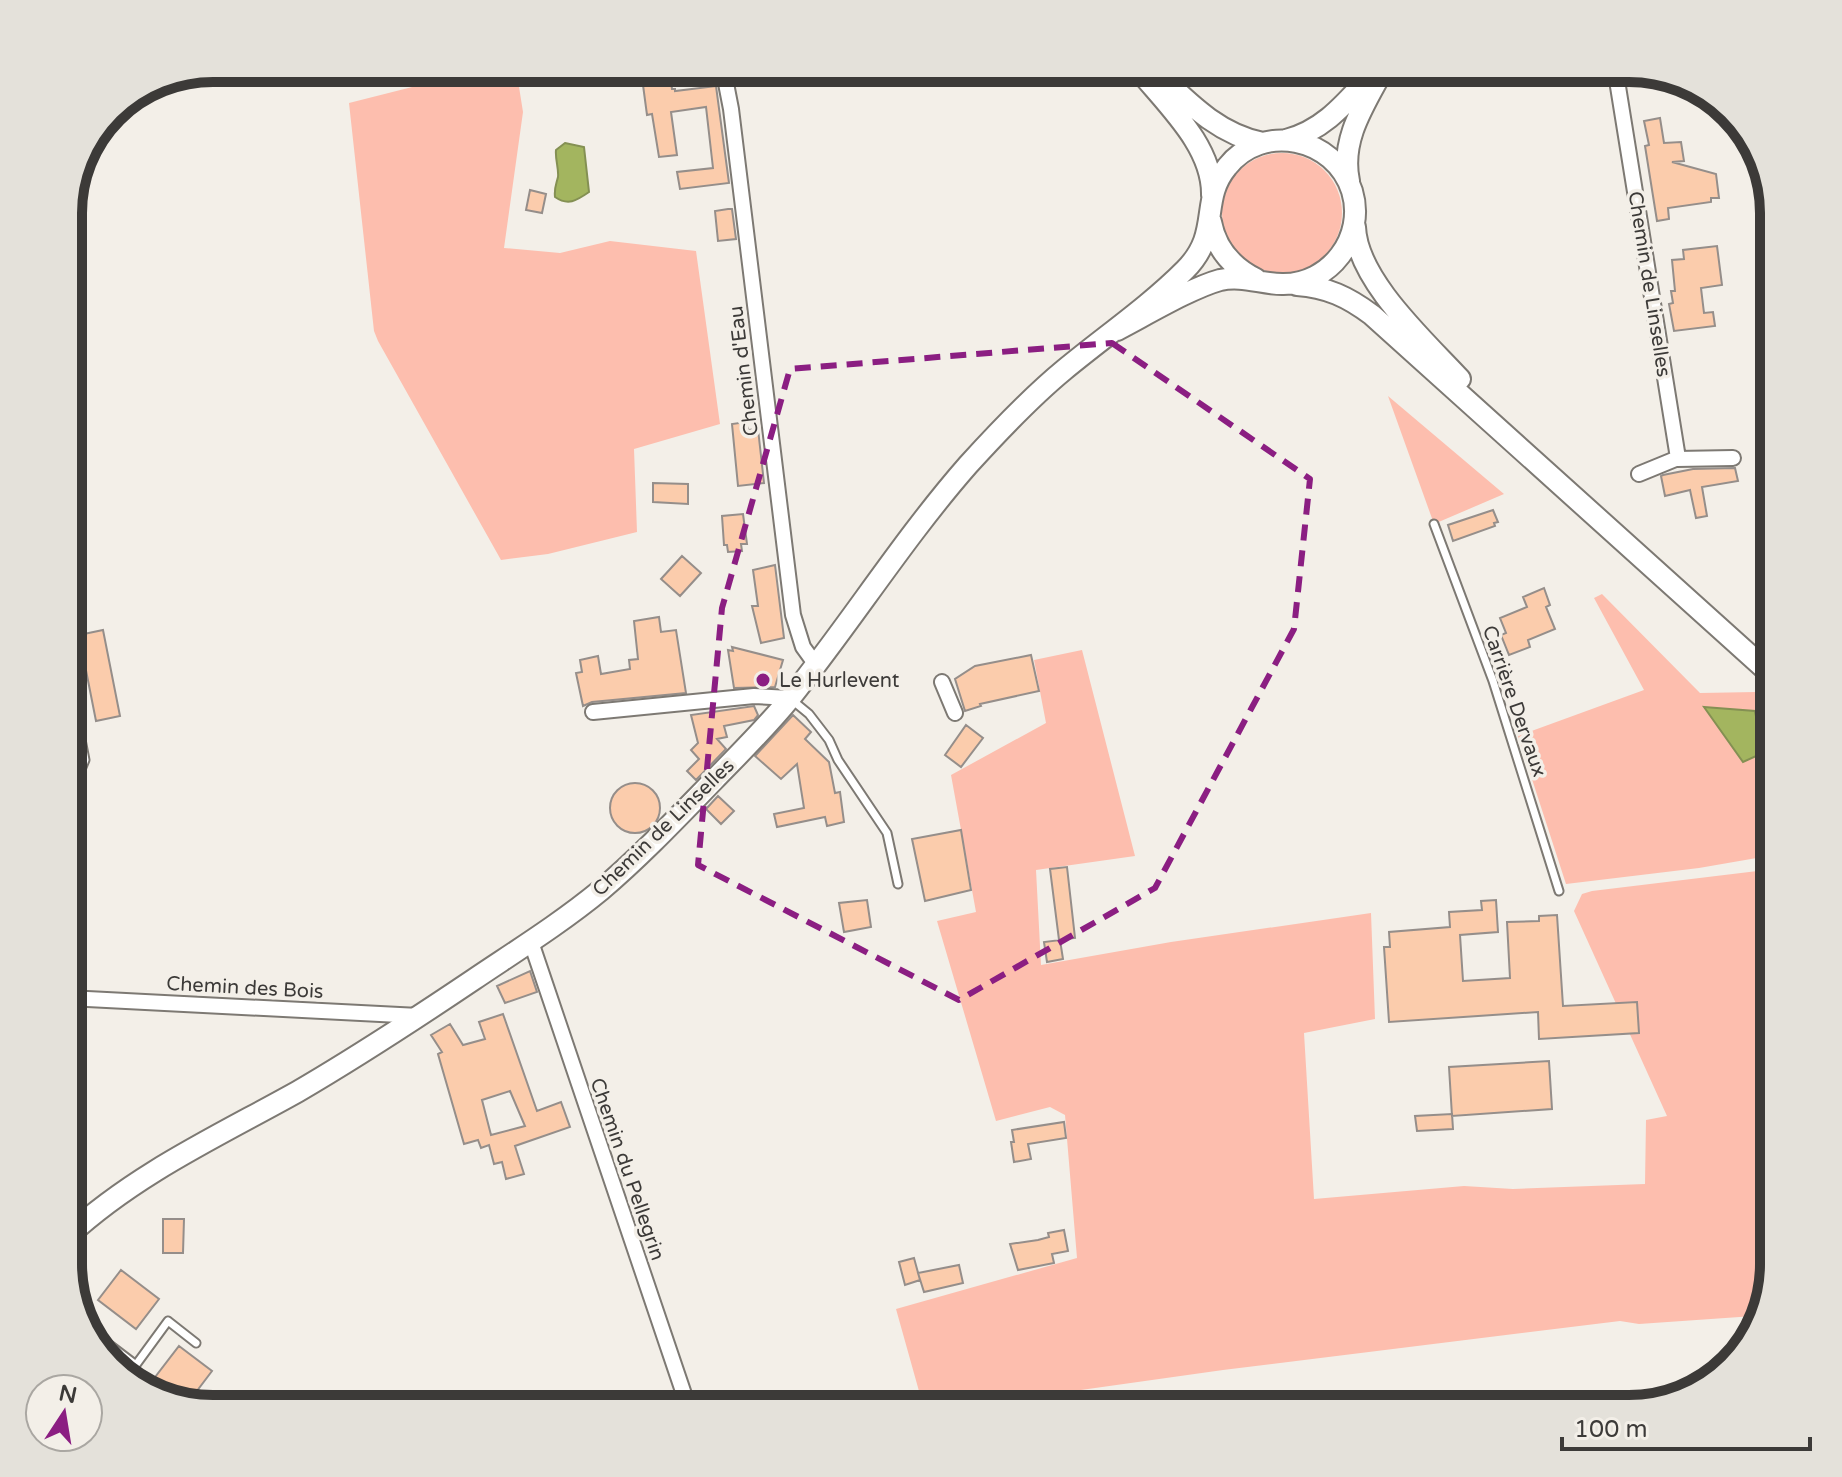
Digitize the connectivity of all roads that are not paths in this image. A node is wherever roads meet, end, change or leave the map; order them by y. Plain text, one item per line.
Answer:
1 (726, 82) edge
2 (1148, 82) edge
3 (1167, 82) edge
4 (1364, 82) edge
5 (1377, 82) edge
6 (1617, 82) edge
7 (1286, 140) junction
8 (1263, 143) junction
9 (1350, 185) junction
10 (1211, 206) junction
11 (1355, 220) junction
12 (1256, 280) junction
13 (1282, 284) junction
14 (1117, 330) junction
15 (1523, 450) junction
16 (1733, 458) dead end
17 (1677, 459) junction
18 (1639, 474) dead end
19 (1434, 524) dead end
20 (1760, 664) edge
21 (816, 665) junction
22 (942, 682) dead end
23 (790, 698) junction
24 (593, 712) dead end
25 (955, 713) dead end
26 (82, 744) edge
27 (82, 767) edge
28 (898, 884) dead end
29 (1559, 891) dead end
30 (531, 942) junction
31 (82, 999) edge
32 (420, 1016) junction
33 (82, 1225) edge
34 (196, 1343) dead end
35 (111, 1346) edge
36 (136, 1365) joint
37 (684, 1395) edge

1 - 21 street, Chemin d'Eau
2 - 10 street
3 - 8 street
4 - 7 street
5 - 9 street
6 - 17 street, Chemin de Linselles
7 - 8 street
7 - 9 street
8 - 10 street
9 - 11 street
10 - 12 street
10 - 14 street
11 - 13 street
11 - 15 street
12 - 13 street
12 - 14 street
13 - 15 street
14 - 21 street, Chemin de Linselles
15 - 20 street
16 - 17 street
17 - 18 street
19 - 29 lane, Carrière Dervaux
21 - 23 street, Chemin de Linselles
22 - 25 street
23 - 24 street
23 - 28 lane
23 - 30 street, Chemin de Linselles
26 - 27 lane
30 - 32 street, Chemin de Linselles
30 - 37 street, Chemin du Pellegrin
31 - 32 street, Chemin des Bois
32 - 33 street, Chemin de Linselles
34 - 36 lane
35 - 36 lane

